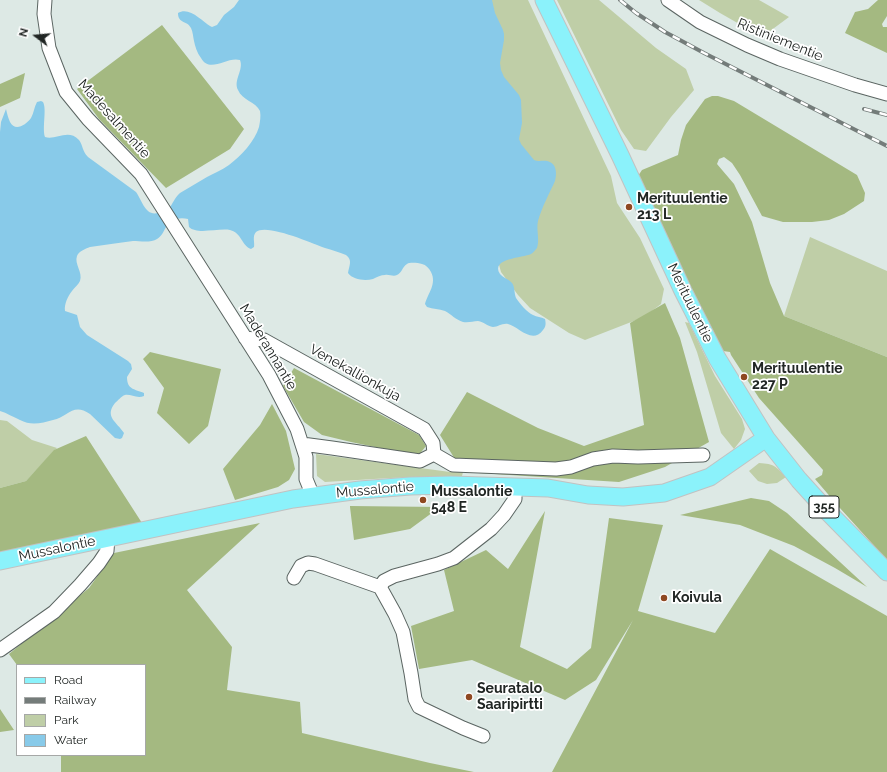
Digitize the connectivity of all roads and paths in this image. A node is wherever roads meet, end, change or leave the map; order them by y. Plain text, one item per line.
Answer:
1 (45, 0) edge
2 (544, 0) edge
3 (668, 0) edge
4 (887, 94) edge
5 (173, 224) joint
6 (245, 338) junction
7 (766, 438) junction
8 (302, 444) junction
9 (434, 454) junction
10 (703, 455) dead end
11 (515, 487) junction
12 (313, 496) junction
13 (108, 538) junction
14 (0, 561) edge
15 (887, 572) edge
16 (294, 578) dead end
17 (380, 587) junction
18 (0, 650) edge
19 (483, 736) dead end

1 - 5 street, Madesalmentie
2 - 7 main road, Merituulentie / 355
3 - 4 street, Ristiniementie
5 - 6 street, Maderannantie
6 - 8 street, Maderannantie
6 - 9 street, Venekallionkuja
7 - 11 main road, Mussalontie
7 - 15 main road, Merituulentie / 355
8 - 9 street
8 - 12 street, Maderannantie
9 - 10 street
11 - 12 main road, Mussalontie
11 - 17 street
12 - 13 main road, Mussalontie
13 - 14 main road, Mussalontie
13 - 18 street
16 - 17 street
17 - 19 street

